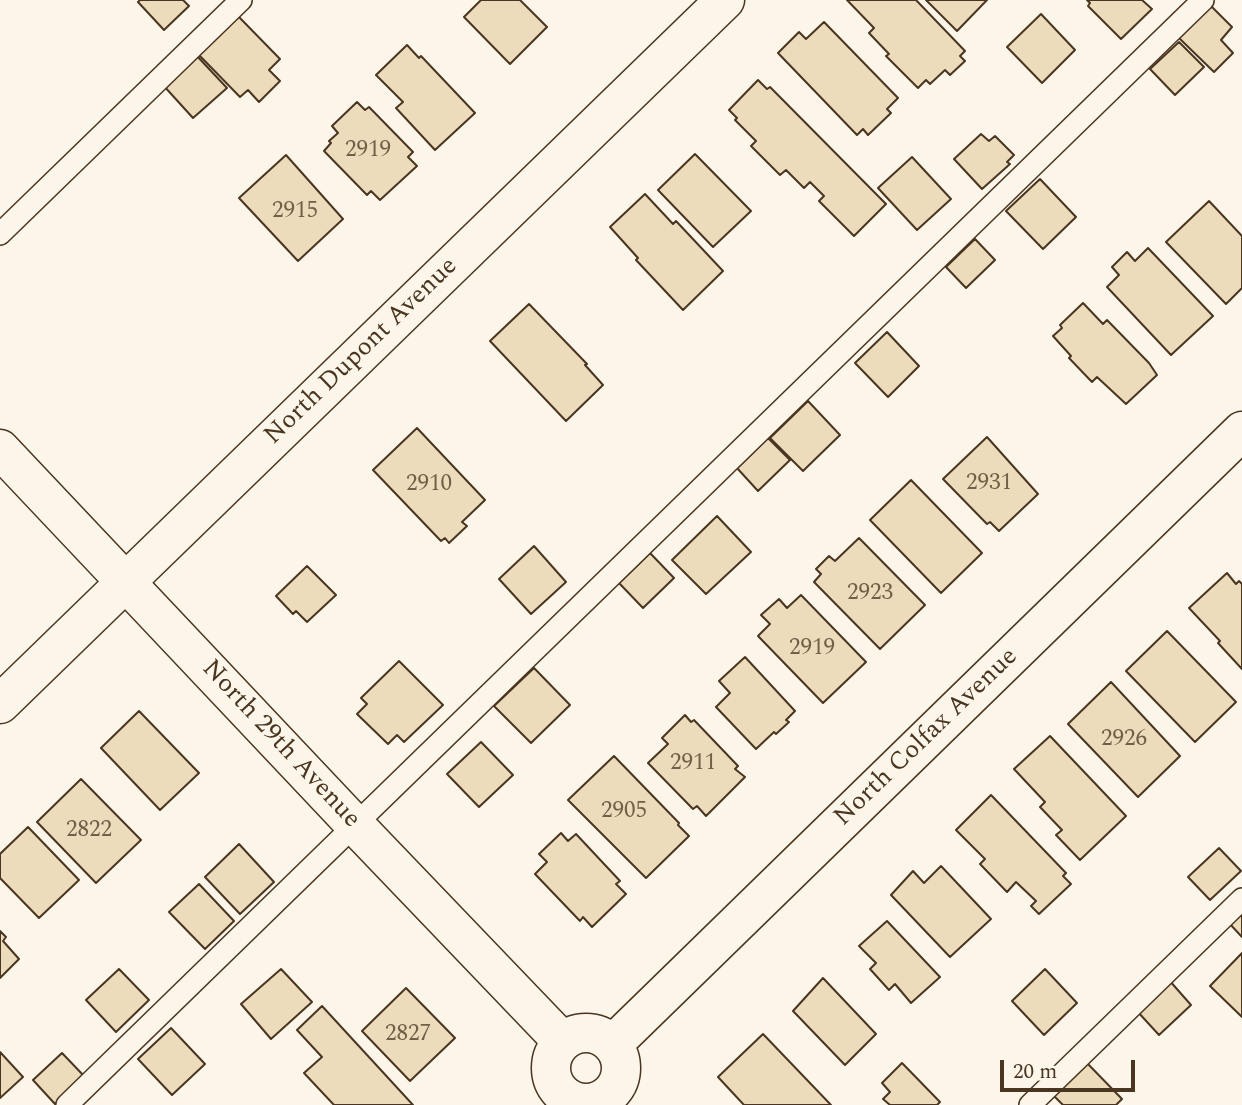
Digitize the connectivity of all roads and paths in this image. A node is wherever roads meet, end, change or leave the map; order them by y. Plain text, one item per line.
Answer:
1 (241, 0) edge
2 (725, 0) edge
3 (1203, 0) edge
4 (0, 234) edge
5 (1242, 431) edge
6 (0, 449) edge
7 (126, 581) junction
8 (0, 704) edge
9 (355, 825) junction
10 (1242, 899) edge
11 (562, 1041) junction
12 (612, 1045) junction
13 (555, 1099) edge
14 (617, 1099) edge
15 (67, 1105) edge
16 (1030, 1105) edge

1 - 4 lane
2 - 7 street, North Dupont Avenue
3 - 9 lane
5 - 12 street, North Colfax Avenue
6 - 7 street, North 29th Avenue
7 - 8 street, North Dupont Avenue
7 - 9 street, North 29th Avenue
9 - 11 street, North 29th Avenue
9 - 15 lane
10 - 16 lane
11 - 12 street
11 - 13 street
12 - 14 street
13 - 14 street

